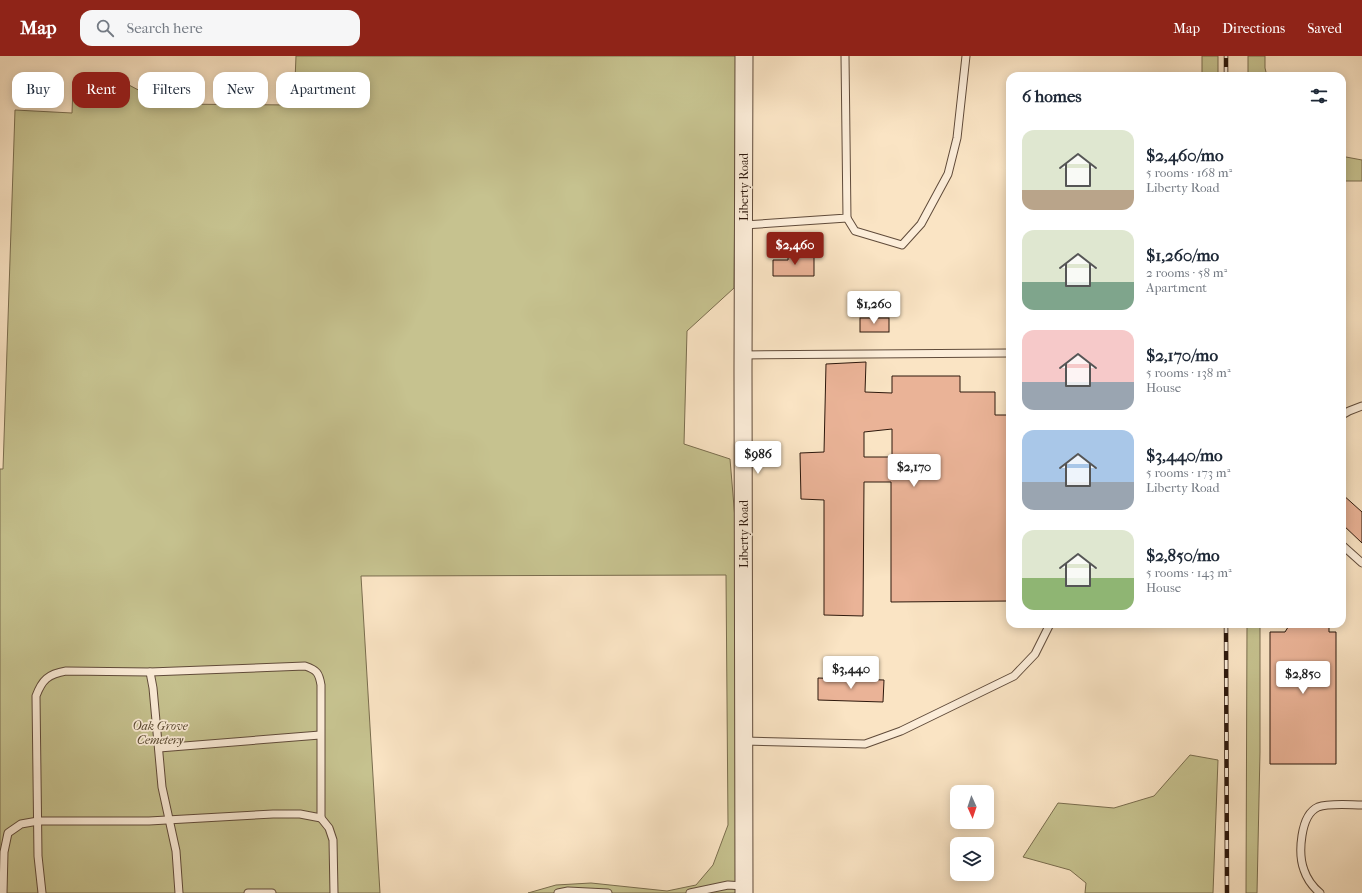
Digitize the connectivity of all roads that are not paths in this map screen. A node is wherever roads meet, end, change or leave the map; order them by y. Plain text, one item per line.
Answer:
1 (744, 56) edge
2 (846, 56) edge
3 (966, 56) edge
4 (847, 218) junction
5 (744, 225) junction
6 (1006, 353) edge
7 (743, 355) junction
8 (1362, 406) edge
9 (1346, 413) edge
10 (1346, 549) edge
11 (1362, 563) edge
12 (1048, 628) edge
13 (150, 672) junction
14 (320, 735) junction
15 (744, 741) junction
16 (159, 748) junction
17 (1362, 805) edge
18 (321, 818) junction
19 (168, 819) junction
20 (38, 821) junction
21 (744, 889) edge
22 (3, 893) edge
23 (42, 893) edge
24 (179, 893) edge
25 (248, 893) edge
26 (272, 893) edge
27 (334, 893) edge
28 (558, 893) edge
29 (608, 893) edge
30 (690, 893) edge
31 (1320, 893) edge

1 - 5 street, Liberty Road
2 - 4 lane
3 - 4 lane
4 - 5 lane
5 - 7 street, Liberty Road
6 - 7 lane
7 - 15 street, Liberty Road
8 - 9 lane
10 - 11 lane
12 - 15 lane
13 - 14 lane
13 - 16 lane
13 - 20 lane
14 - 16 lane
14 - 18 lane
15 - 21 street, Liberty Road
16 - 19 lane
17 - 31 lane
18 - 19 lane
18 - 27 lane
19 - 20 lane
19 - 24 lane
20 - 22 lane
20 - 23 lane
21 - 30 lane
25 - 26 lane
28 - 29 lane

